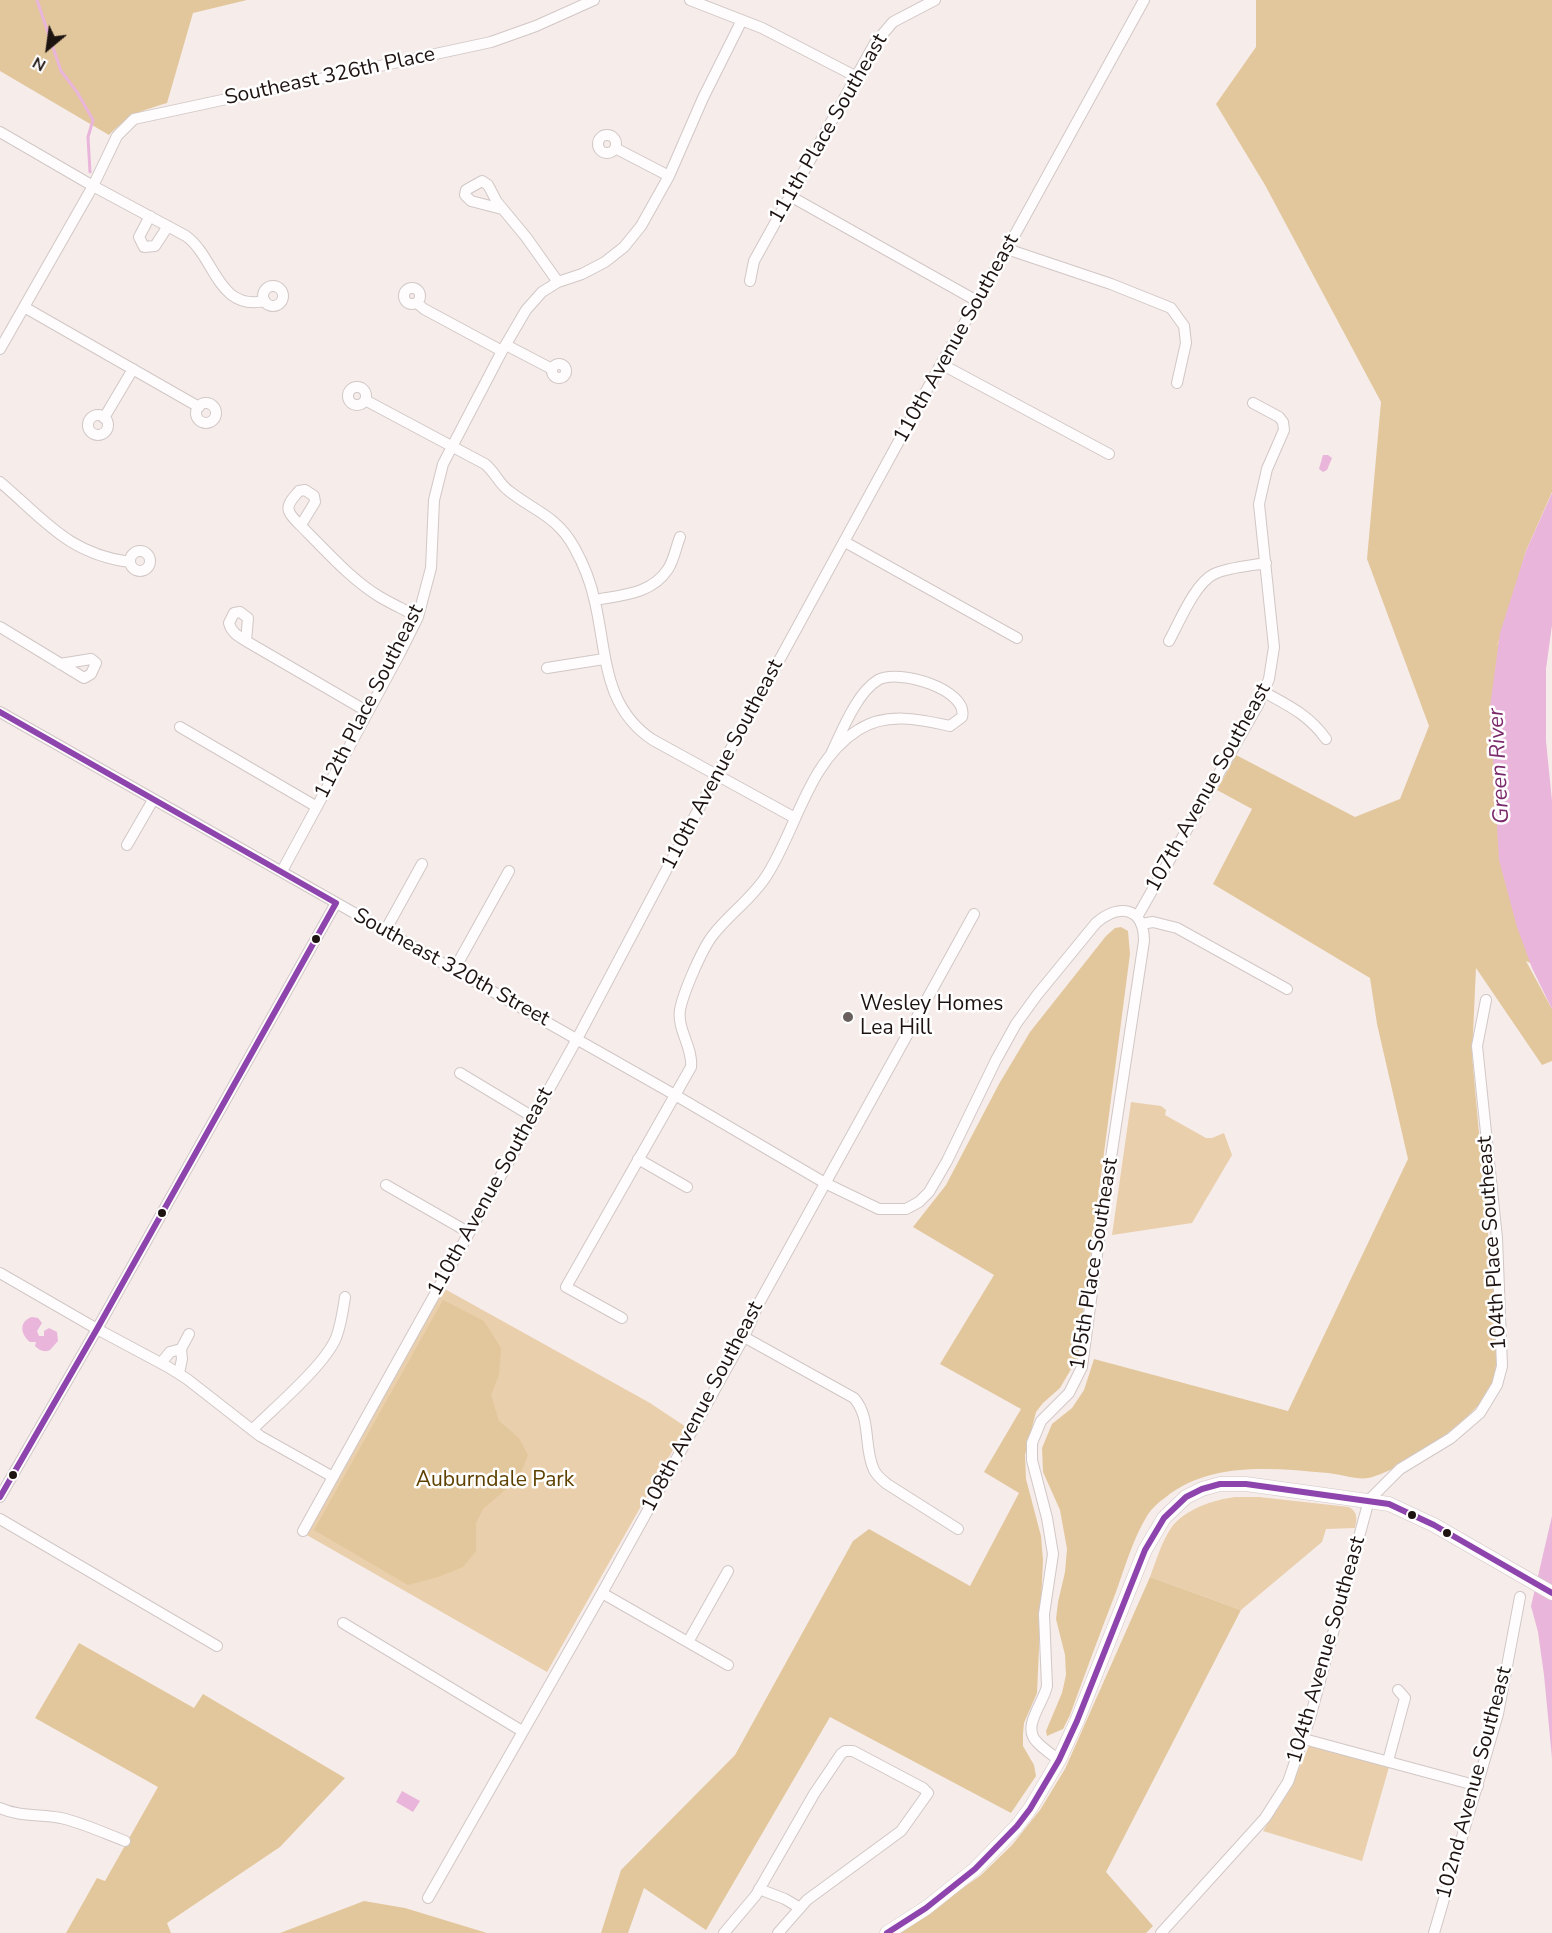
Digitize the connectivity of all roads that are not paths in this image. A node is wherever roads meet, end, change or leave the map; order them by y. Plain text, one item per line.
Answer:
1 (594, 0) edge
2 (690, 0) edge
3 (935, 0) edge
4 (1144, 0) edge
5 (742, 20) junction
6 (855, 76) junction
7 (0, 132) edge
8 (615, 148) dead end
9 (669, 176) junction
10 (93, 186) junction
11 (790, 196) junction
12 (502, 209) dead end
13 (150, 216) junction
14 (168, 226) junction
15 (1007, 249) junction
16 (750, 281) dead end
17 (558, 282) junction
18 (265, 301) dead end
19 (977, 301) junction
20 (417, 303) dead end
21 (24, 307) junction
22 (0, 348) edge
23 (504, 348) junction
24 (941, 363) junction
25 (133, 369) junction
26 (552, 369) dead end
27 (1177, 383) dead end
28 (365, 400) dead end
29 (1253, 403) dead end
30 (200, 407) dead end
31 (104, 418) dead end
32 (452, 447) junction
33 (1109, 454) dead end
34 (0, 482) edge
35 (301, 525) dead end
36 (680, 537) dead end
37 (845, 542) junction
38 (130, 562) dead end
39 (1266, 563) junction
40 (595, 600) junction
41 (417, 617) junction
42 (0, 627) edge
43 (1017, 638) dead end
44 (246, 641) dead end
45 (1169, 641) dead end
46 (604, 659) junction
47 (60, 664) dead end
48 (547, 668) dead end
49 (1264, 692) junction
50 (0, 712) edge
51 (368, 712) junction
52 (180, 727) dead end
53 (1326, 739) dead end
54 (831, 754) junction
55 (716, 776) junction
56 (153, 800) junction
57 (317, 807) junction
58 (795, 818) junction
59 (127, 845) dead end
60 (422, 864) dead end
61 (282, 871) junction
62 (509, 871) dead end
63 (336, 903) junction
64 (974, 914) dead end
65 (1139, 921) junction
66 (385, 931) junction
67 (454, 970) junction
68 (1287, 989) dead end
69 (1486, 1000) dead end
70 (577, 1040) junction
71 (460, 1073) dead end
72 (675, 1095) junction
73 (533, 1117) junction
74 (638, 1159) junction
75 (825, 1183) junction
76 (386, 1185) dead end
77 (687, 1187) dead end
78 (468, 1233) junction
79 (0, 1273) edge
80 (345, 1297) dead end
81 (622, 1318) dead end
82 (97, 1329) junction
83 (189, 1334) dead end
84 (744, 1337) junction
85 (181, 1349) junction
86 (161, 1363) junction
87 (179, 1373) junction
88 (252, 1430) junction
89 (333, 1477) junction
90 (0, 1497) edge
91 (1370, 1500) junction
92 (0, 1520) edge
93 (958, 1529) dead end
94 (303, 1531) dead end
95 (728, 1571) dead end
96 (602, 1593) junction
97 (1552, 1593) edge
98 (1520, 1597) dead end
99 (343, 1623) dead end
100 (688, 1642) junction
101 (217, 1646) dead end
102 (728, 1665) dead end
103 (1398, 1690) dead end
104 (522, 1731) junction
105 (1304, 1739) junction
106 (1059, 1760) junction
107 (1388, 1761) junction
108 (1478, 1786) junction
109 (0, 1808) edge
110 (124, 1841) dead end
111 (759, 1889) junction
112 (428, 1898) dead end
113 (800, 1908) junction
114 (724, 1933) edge
115 (778, 1933) edge
116 (887, 1933) edge
117 (1161, 1933) edge
118 (1434, 1933) edge

1 - 10 street, Southeast 326th Place
2 - 5 street
3 - 6 street, 111th Place Southeast
4 - 15 street, 110th Avenue Southeast
5 - 6 street
5 - 9 street, 112th Place Southeast
6 - 11 street, 111th Place Southeast
7 - 10 street
8 - 9 street
9 - 17 street, 112th Place Southeast
10 - 13 street
10 - 21 street
11 - 16 street, 111th Place Southeast
11 - 19 street
12 - 17 street
13 - 14 street
13 - 14 street
14 - 18 street
15 - 19 street, 110th Avenue Southeast
15 - 27 street
17 - 23 street, 112th Place Southeast
19 - 24 street, 110th Avenue Southeast
20 - 23 street
21 - 22 street
21 - 25 street
23 - 26 street
23 - 32 street, 112th Place Southeast
24 - 33 street
24 - 37 street, 110th Avenue Southeast
25 - 30 street
25 - 31 street
28 - 32 street
29 - 39 street, 107th Avenue Southeast
32 - 40 street
32 - 41 street, 112th Place Southeast
34 - 38 street
35 - 41 street
36 - 40 street
37 - 43 street
37 - 55 street, 110th Avenue Southeast
39 - 45 street
39 - 49 street, 107th Avenue Southeast
40 - 46 street
41 - 51 street, 112th Place Southeast
42 - 47 street
44 - 51 street
46 - 48 street
46 - 55 street
49 - 53 street
49 - 65 street, 107th Avenue Southeast
50 - 56 street, Southeast 320th Street
51 - 57 street, 112th Place Southeast
52 - 57 street
54 - 54 street
54 - 58 street
55 - 58 street
55 - 70 street, 110th Avenue Southeast
56 - 59 street
56 - 61 street, Southeast 320th Street
57 - 61 street, 112th Place Southeast
58 - 72 street
60 - 66 street
61 - 63 street, Southeast 320th Street
62 - 67 street
63 - 66 street, Southeast 320th Street
63 - 82 street
64 - 75 street, 108th Avenue Southeast
65 - 68 street
65 - 75 street, Southeast 320th Street
65 - 106 street, 105th Place Southeast
66 - 67 street, Southeast 320th Street
67 - 70 street, Southeast 320th Street
69 - 91 street, 104th Place Southeast
70 - 72 street, Southeast 320th Street
70 - 73 street, 110th Avenue Southeast
71 - 73 street
72 - 74 street
72 - 75 street, Southeast 320th Street
73 - 78 street, 110th Avenue Southeast
74 - 77 street
74 - 81 street
75 - 84 street, 108th Avenue Southeast
76 - 78 street
78 - 89 street, 110th Avenue Southeast
79 - 82 street
80 - 88 street
82 - 86 street
82 - 90 street
83 - 85 street
84 - 93 street
84 - 96 street, 108th Avenue Southeast
85 - 86 street
85 - 87 street
86 - 87 street
87 - 88 street
88 - 89 street
89 - 94 street, 110th Avenue Southeast
91 - 97 main road
91 - 105 street, 104th Avenue Southeast
91 - 106 main road
92 - 101 street
95 - 100 street
96 - 100 street
96 - 104 street, 108th Avenue Southeast
98 - 108 street, 102nd Avenue Southeast
99 - 104 street
100 - 102 street
103 - 107 street
104 - 112 street, 108th Avenue Southeast
105 - 107 street
105 - 117 street, 104th Avenue Southeast
106 - 116 main road
107 - 108 street
108 - 118 street, 102nd Avenue Southeast
109 - 110 street
111 - 113 street
111 - 113 street
111 - 114 street
113 - 115 street

